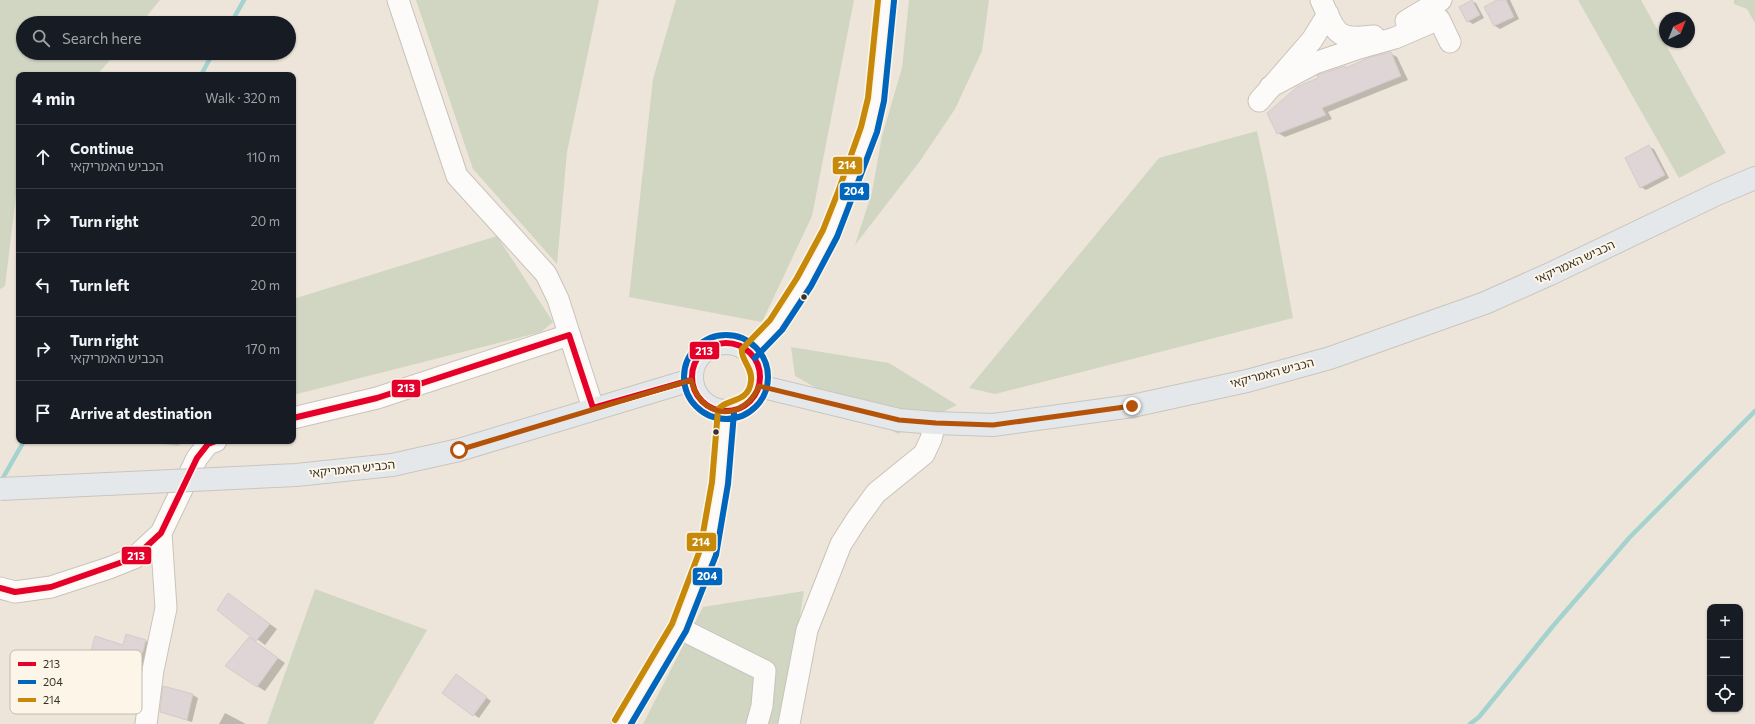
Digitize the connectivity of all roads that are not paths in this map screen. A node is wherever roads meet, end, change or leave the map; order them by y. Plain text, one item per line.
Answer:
1 (398, 0) edge
2 (886, 0) edge
3 (1441, 0) edge
4 (1324, 7) edge
5 (1450, 42) dead end
6 (1755, 178) edge
7 (569, 335) junction
8 (750, 352) junction
9 (691, 380) junction
10 (759, 386) junction
11 (593, 408) junction
12 (726, 412) junction
13 (296, 417) edge
14 (936, 423) junction
15 (208, 444) edge
16 (0, 489) edge
17 (161, 533) junction
18 (0, 588) edge
19 (679, 628) junction
20 (146, 724) edge
21 (622, 724) edge
22 (757, 724) edge
23 (789, 724) edge

1 - 7 street
2 - 8 street
3 - 4 street
4 - 5 street
6 - 14 main road, הכביש האמריקאי
7 - 11 street
7 - 13 street
8 - 9 main road
8 - 10 main road
9 - 11 main road, הכביש האמריקאי
9 - 12 main road
10 - 12 main road
10 - 14 main road, הכביש האמריקאי
11 - 16 main road, הכביש האמריקאי, bridge
12 - 19 street
14 - 23 street
15 - 17 street
17 - 18 street
17 - 20 street
19 - 21 street
19 - 22 street

